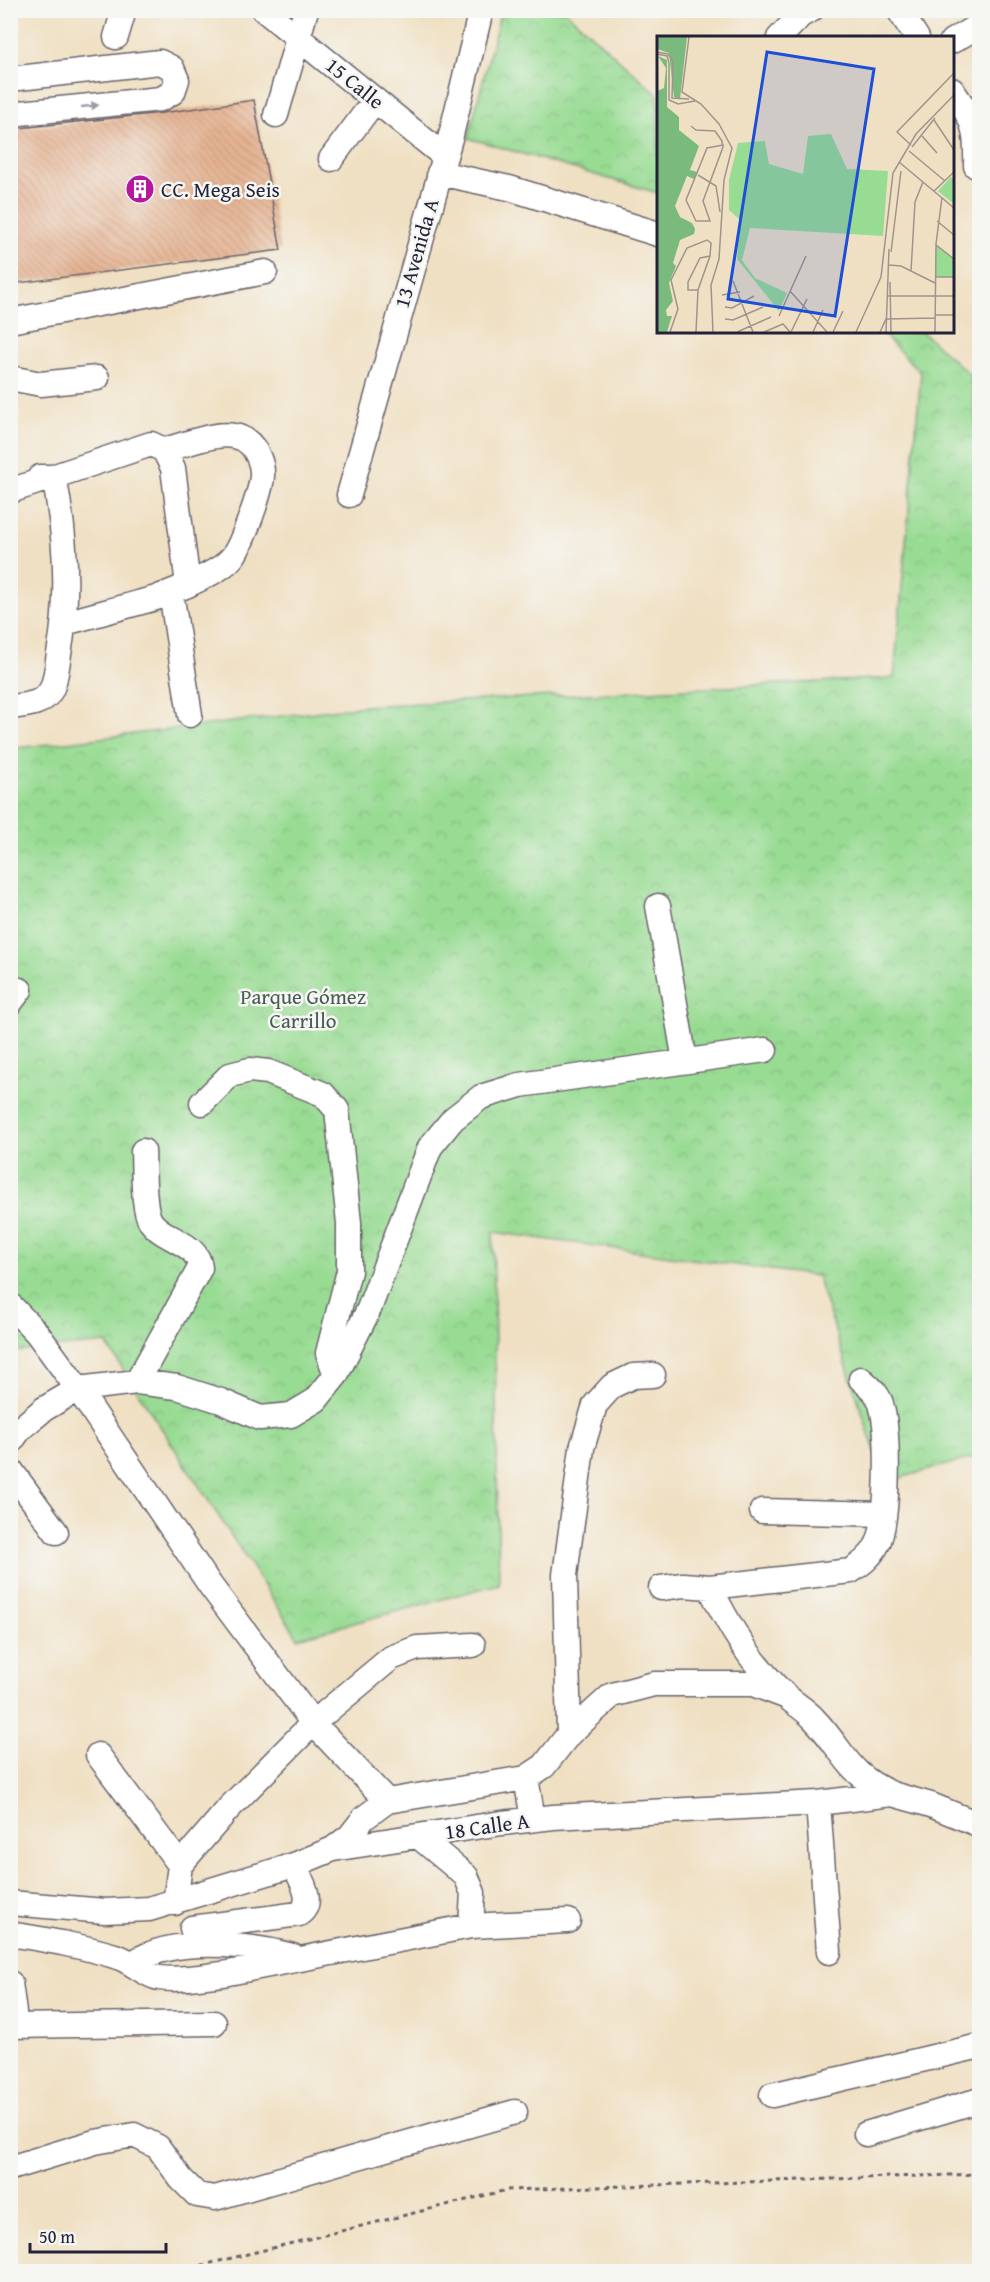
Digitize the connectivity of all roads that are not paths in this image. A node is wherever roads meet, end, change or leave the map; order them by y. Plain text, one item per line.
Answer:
1 (124, 10) edge
2 (264, 10) edge
3 (306, 10) edge
4 (481, 10) edge
5 (811, 10) edge
6 (899, 10) edge
7 (980, 25) edge
8 (781, 36) edge
9 (916, 36) edge
10 (116, 37) dead end
11 (298, 37) junction
12 (954, 40) edge
13 (48, 75) junction
14 (10, 79) edge
15 (954, 93) edge
16 (375, 100) junction
17 (46, 111) junction
18 (10, 114) edge
19 (276, 115) dead end
20 (331, 159) dead end
21 (442, 165) junction
22 (976, 166) dead end
23 (657, 234) edge
24 (265, 272) dead end
25 (10, 321) edge
26 (10, 378) edge
27 (97, 378) dead end
28 (164, 450) junction
29 (54, 477) junction
30 (10, 479) edge
31 (10, 491) edge
32 (349, 495) dead end
33 (179, 588) junction
34 (65, 623) junction
35 (10, 707) edge
36 (190, 715) dead end
37 (658, 906) dead end
38 (765, 1050) dead end
39 (685, 1061) junction
40 (202, 1103) dead end
41 (144, 1151) dead end
42 (10, 1305) edge
43 (336, 1375) junction
44 (653, 1375) dead end
45 (861, 1379) dead end
46 (137, 1382) junction
47 (78, 1389) junction
48 (10, 1443) edge
49 (10, 1469) edge
50 (762, 1511) dead end
51 (883, 1514) junction
52 (56, 1532) dead end
53 (710, 1587) junction
54 (661, 1588) dead end
55 (472, 1645) dead end
56 (785, 1696) junction
57 (313, 1723) junction
58 (569, 1734) junction
59 (98, 1755) dead end
60 (526, 1778) junction
61 (892, 1794) junction
62 (387, 1801) junction
63 (818, 1803) junction
64 (533, 1819) junction
65 (974, 1822) edge
66 (418, 1836) junction
67 (333, 1849) junction
68 (180, 1865) junction
69 (294, 1865) junction
70 (10, 1903) edge
71 (175, 1903) junction
72 (568, 1921) dead end
73 (471, 1926) junction
74 (192, 1928) dead end
75 (10, 1934) edge
76 (829, 1952) dead end
77 (10, 1983) edge
78 (214, 2023) dead end
79 (11, 2026) edge
80 (980, 2046) edge
81 (772, 2095) dead end
82 (980, 2100) edge
83 (515, 2112) dead end
84 (866, 2134) dead end
85 (10, 2168) edge

1 - 10 street
2 - 11 street, 15 Calle
3 - 11 street
4 - 21 street, 13 Avenida A
5 - 8 street
6 - 9 street
7 - 12 street
11 - 16 street, 15 Calle
11 - 19 street
13 - 14 street
13 - 17 street
17 -> 13 street
15 - 22 street
16 - 20 street
16 - 21 street, 15 Calle
17 - 18 street
21 - 23 street, 15 Calle
21 - 32 street, 13 Avenida A
24 - 25 street
26 - 27 street
28 - 29 street
28 - 33 street
28 - 33 street
29 - 30 street
29 - 31 street
29 - 34 street
33 - 34 street
33 - 36 street
34 - 35 street
37 - 39 street
38 - 39 street
39 - 43 street
40 - 43 street
41 - 46 street
42 - 47 street
43 - 46 street
44 - 58 street
45 - 51 street
46 - 47 street
47 - 48 street
47 - 57 street
49 - 52 street
50 - 51 street
51 - 53 street
53 - 54 street
53 - 56 street
55 - 57 street
56 - 58 street
56 - 61 street
57 - 62 street
57 - 68 street
58 - 60 street
59 - 68 street
60 - 62 street
60 - 64 street
61 - 63 street, 18 Calle A
61 - 65 street, 18 Calle A
62 - 67 street
63 - 64 street, 18 Calle A
63 - 76 street
64 - 66 street, 18 Calle A
66 - 67 street, 18 Calle A
66 - 73 street
67 - 69 street, 18 Calle A
68 - 71 street
69 - 71 street, 18 Calle A
69 - 74 street
70 - 71 street, 18 Calle A
72 - 73 street
73 - 75 street
77 - 79 street
78 - 79 street
80 - 81 street
82 - 84 street
83 - 85 street

